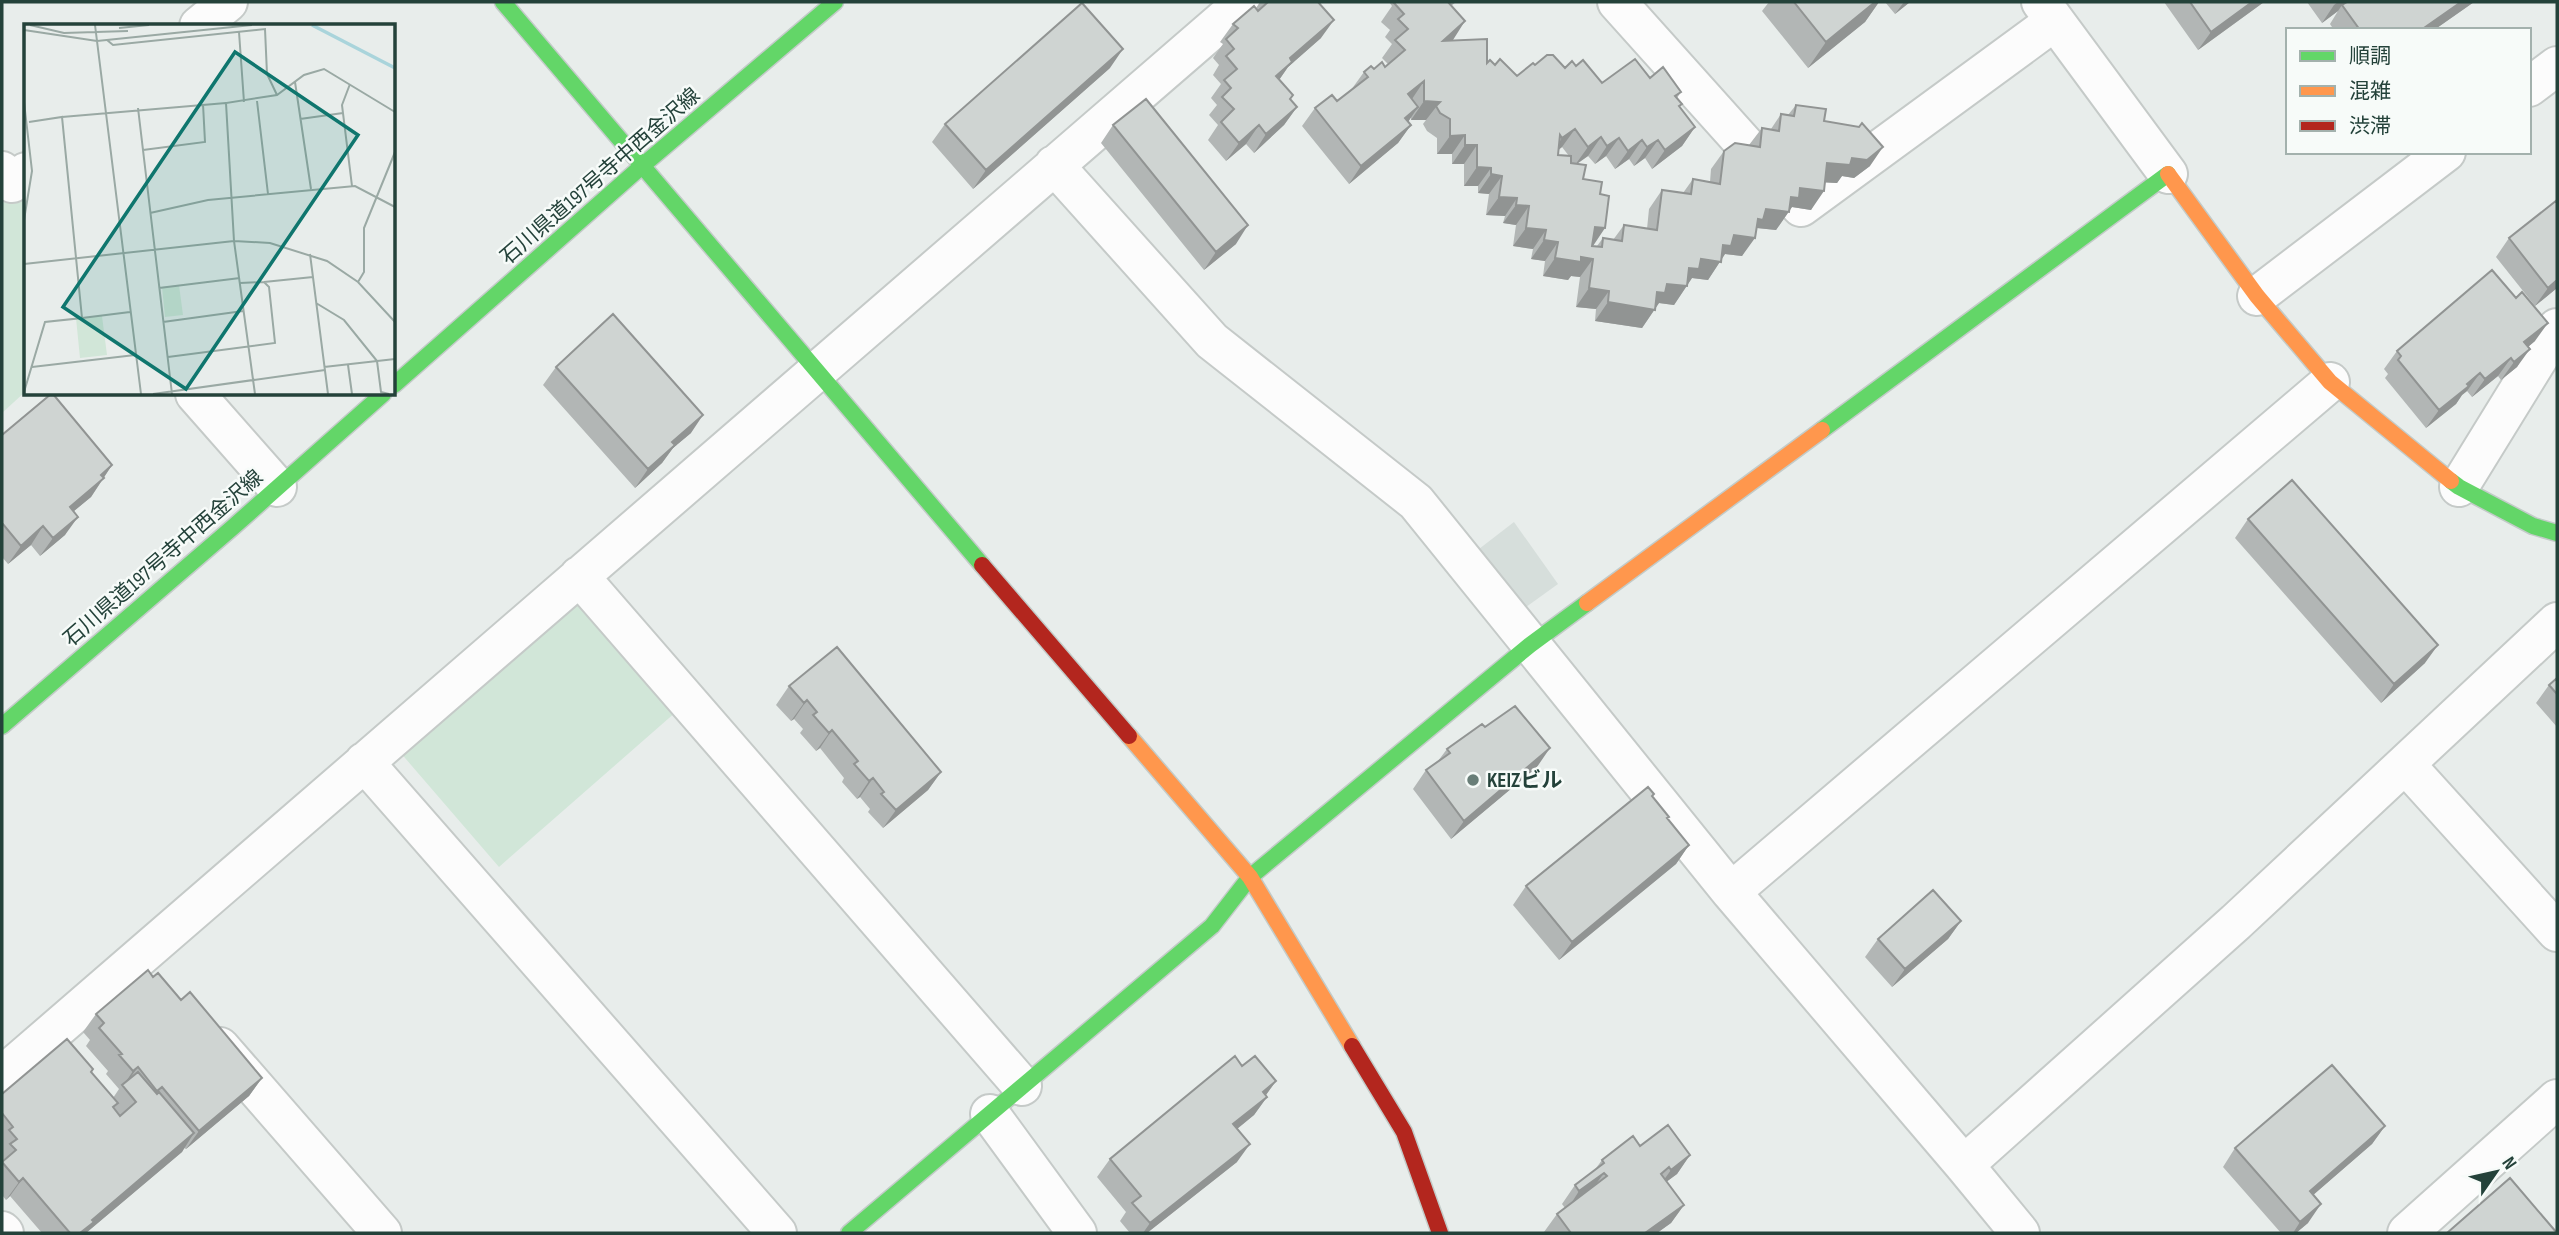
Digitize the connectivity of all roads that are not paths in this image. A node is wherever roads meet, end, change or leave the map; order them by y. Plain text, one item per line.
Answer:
1 (228, 2) edge
2 (503, 2) edge
3 (835, 2) edge
4 (1244, 2) edge
5 (1617, 2) edge
6 (2048, 11) edge
7 (201, 24) edge
8 (2557, 65) edge
9 (2531, 86) edge
10 (2443, 154) edge
11 (1054, 165) junction
12 (642, 166) junction
13 (2168, 174) junction
14 (2257, 296) junction
15 (2557, 328) edge
16 (816, 372) junction
17 (2330, 382) junction
18 (396, 383) edge
19 (197, 396) edge
20 (381, 396) edge
21 (277, 487) junction
22 (2459, 487) junction
23 (2557, 533) edge
24 (579, 576) junction
25 (2557, 622) edge
26 (1530, 645) junction
27 (3, 723) edge
28 (364, 762) junction
29 (2405, 764) junction
30 (1250, 877) junction
31 (1731, 892) junction
32 (2557, 932) edge
33 (140, 956) junction
34 (167, 986) edge
35 (194, 1017) edge
36 (2, 1076) edge
37 (1022, 1087) junction
38 (2557, 1099) edge
39 (990, 1114) junction
40 (1964, 1165) junction
41 (382, 1233) edge
42 (777, 1233) edge
43 (849, 1233) edge
44 (1077, 1233) edge
45 (1440, 1233) edge
46 (2020, 1233) edge
47 (2407, 1233) edge

1 - 7 street
2 - 12 street
3 - 12 street, 石川県道197号寺中西金沢線
4 - 11 street
5 - 6 street
6 - 13 street
8 - 9 street
10 - 14 street
11 - 16 street
11 - 26 street
12 - 16 street
12 - 18 street, 石川県道197号寺中西金沢線
13 - 14 street
13 - 26 street
14 - 17 street
15 - 22 street
16 - 24 street
16 - 30 street
17 - 22 street
17 - 31 street
19 - 21 street
20 - 21 street, 石川県道197号寺中西金沢線
21 - 27 street, 石川県道197号寺中西金沢線
22 - 23 street
24 - 28 street
24 - 37 street
25 - 29 street
26 - 30 street
26 - 31 street
28 - 33 street
28 - 42 street
29 - 32 street
29 - 40 street
30 - 37 street
30 - 45 street
31 - 40 street
33 - 34 street
33 - 36 street
35 - 41 street
37 - 39 street
38 - 47 street
39 - 43 street
39 - 44 street
40 - 46 street

